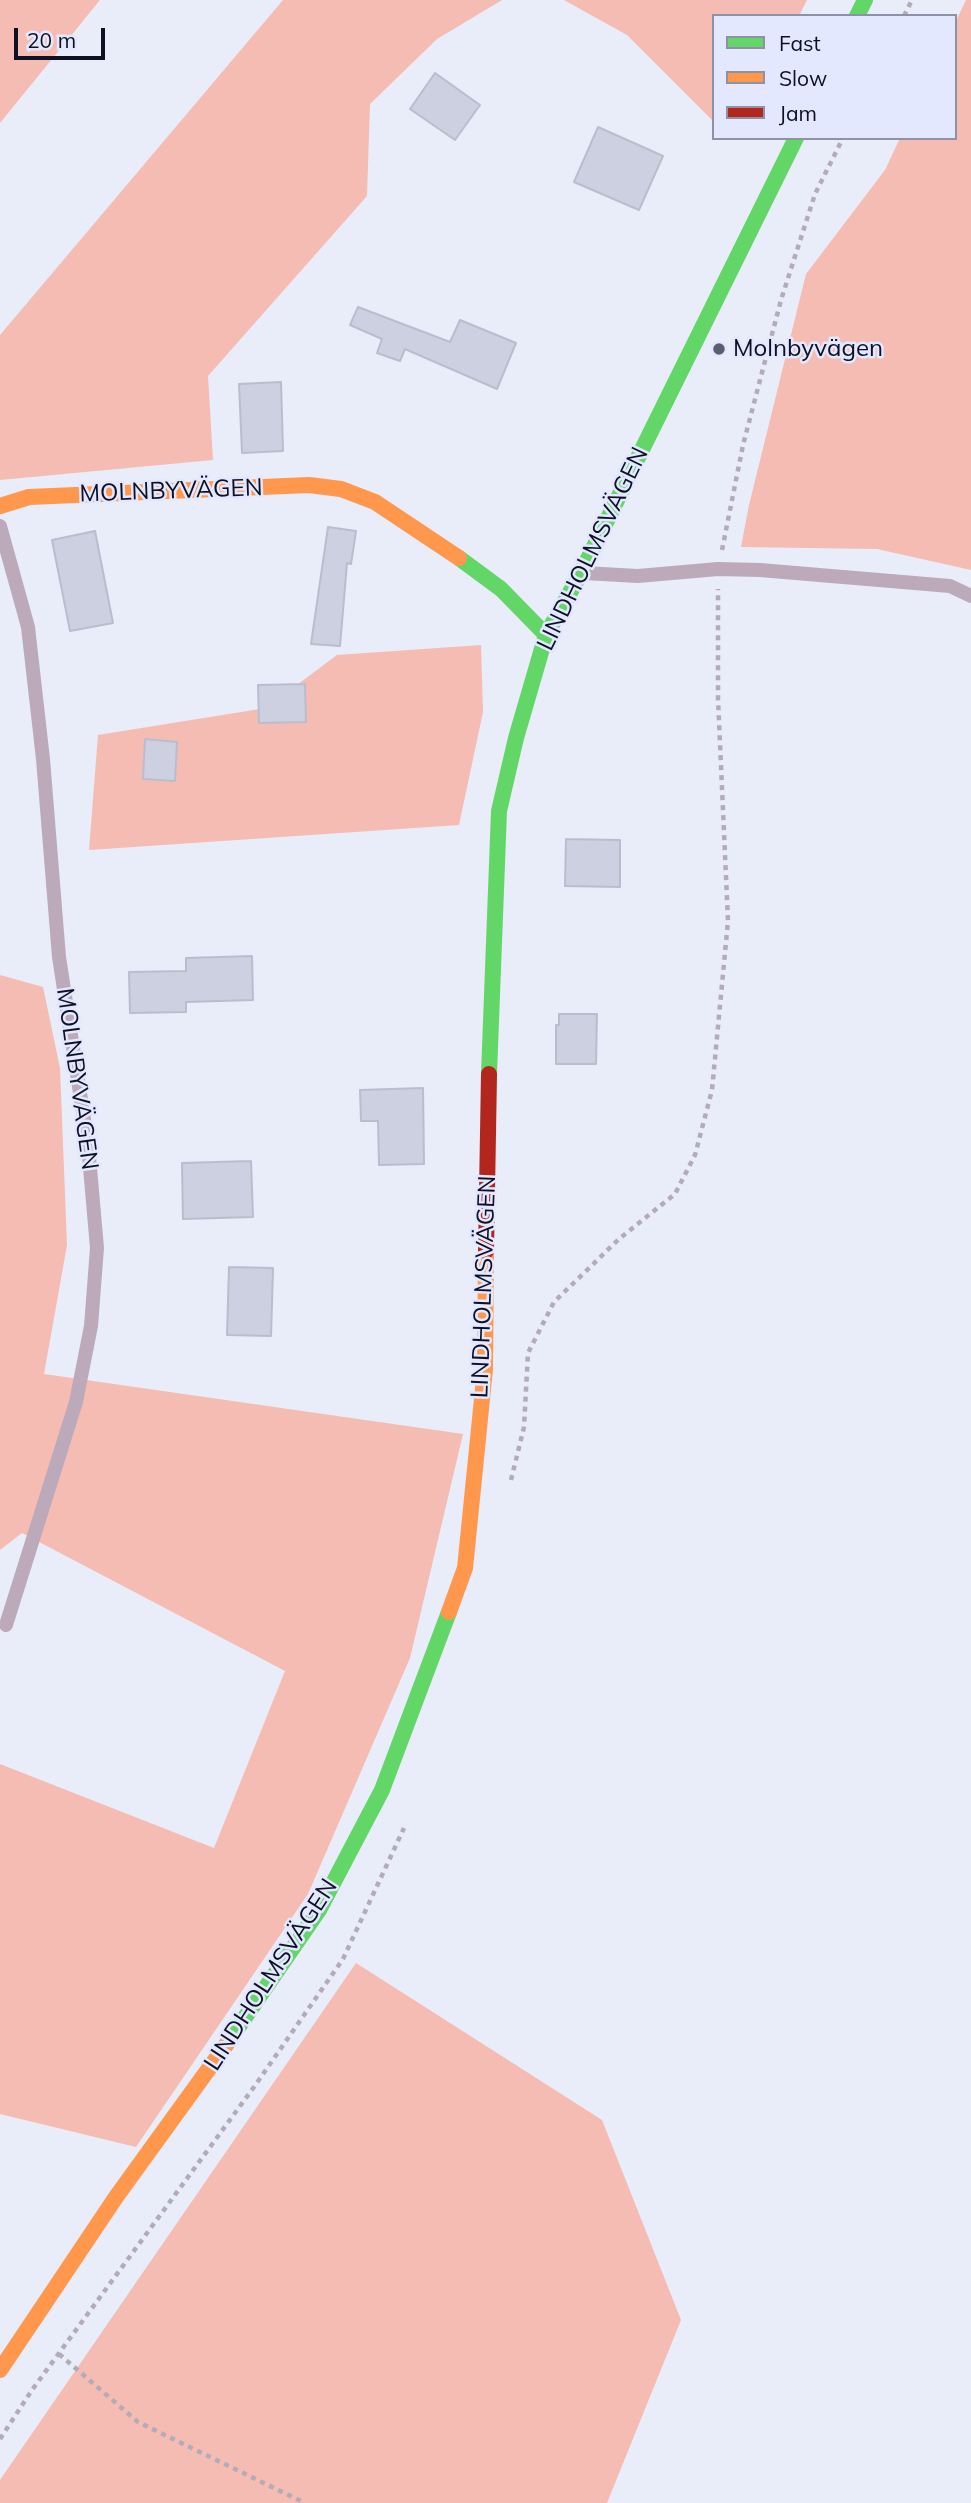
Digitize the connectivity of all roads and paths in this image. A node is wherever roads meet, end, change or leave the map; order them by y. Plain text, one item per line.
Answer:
1 (795, 140) edge
2 (0, 506) edge
3 (0, 527) edge
4 (581, 573) junction
5 (971, 597) edge
6 (546, 635) junction
7 (6, 1625) dead end
8 (59, 2354) dead end
9 (0, 2370) edge
10 (305, 2503) edge

1 - 4 main road, LINDHOLMSVÄGEN
2 - 6 main road, MOLNBYVÄGEN
3 - 7 lane, MOLNBYVÄGEN
4 - 5 lane
4 - 6 main road, LINDHOLMSVÄGEN
6 - 9 main road, LINDHOLMSVÄGEN
8 - 10 path

